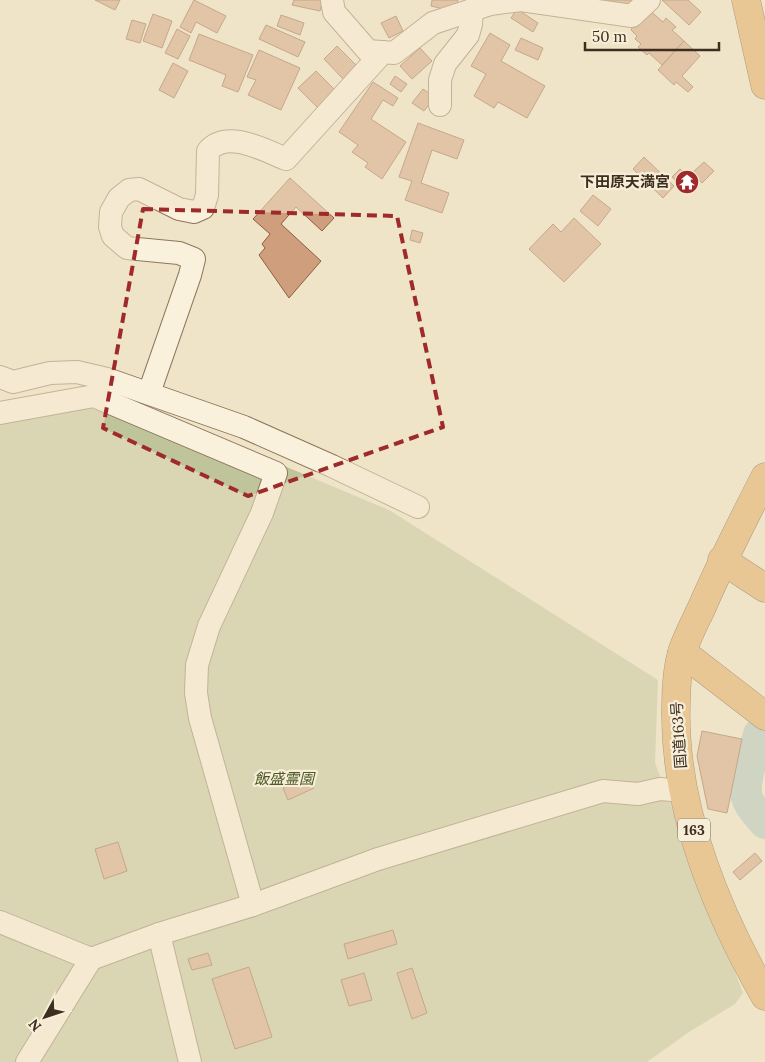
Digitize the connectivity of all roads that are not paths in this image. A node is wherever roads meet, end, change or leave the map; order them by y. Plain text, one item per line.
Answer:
1 (332, 0) edge
2 (649, 0) edge
3 (746, 0) edge
4 (484, 5) edge
5 (383, 52) junction
6 (765, 86) edge
7 (440, 105) dead end
8 (0, 377) edge
9 (152, 386) junction
10 (0, 413) edge
11 (765, 477) edge
12 (418, 507) dead end
13 (722, 560) junction
14 (765, 588) edge
15 (682, 652) junction
16 (765, 716) edge
17 (684, 791) junction
18 (253, 904) junction
19 (0, 922) edge
20 (159, 934) junction
21 (91, 959) junction
22 (765, 996) edge
23 (27, 1062) edge
24 (190, 1062) edge

1 - 5 street
2 - 4 street
3 - 6 highway
4 - 5 street
4 - 7 street
5 - 9 street
8 - 9 street
9 - 12 street
10 - 18 street
11 - 13 highway, 国道163号 / 163
13 - 14 highway
13 - 15 highway, 国道163号 / 163
15 - 16 highway
15 - 17 highway, 国道163号 / 163
17 - 18 street
17 - 22 highway, 国道163号 / 163
18 - 20 street
19 - 21 street
20 - 21 street
20 - 24 street
21 - 23 street

